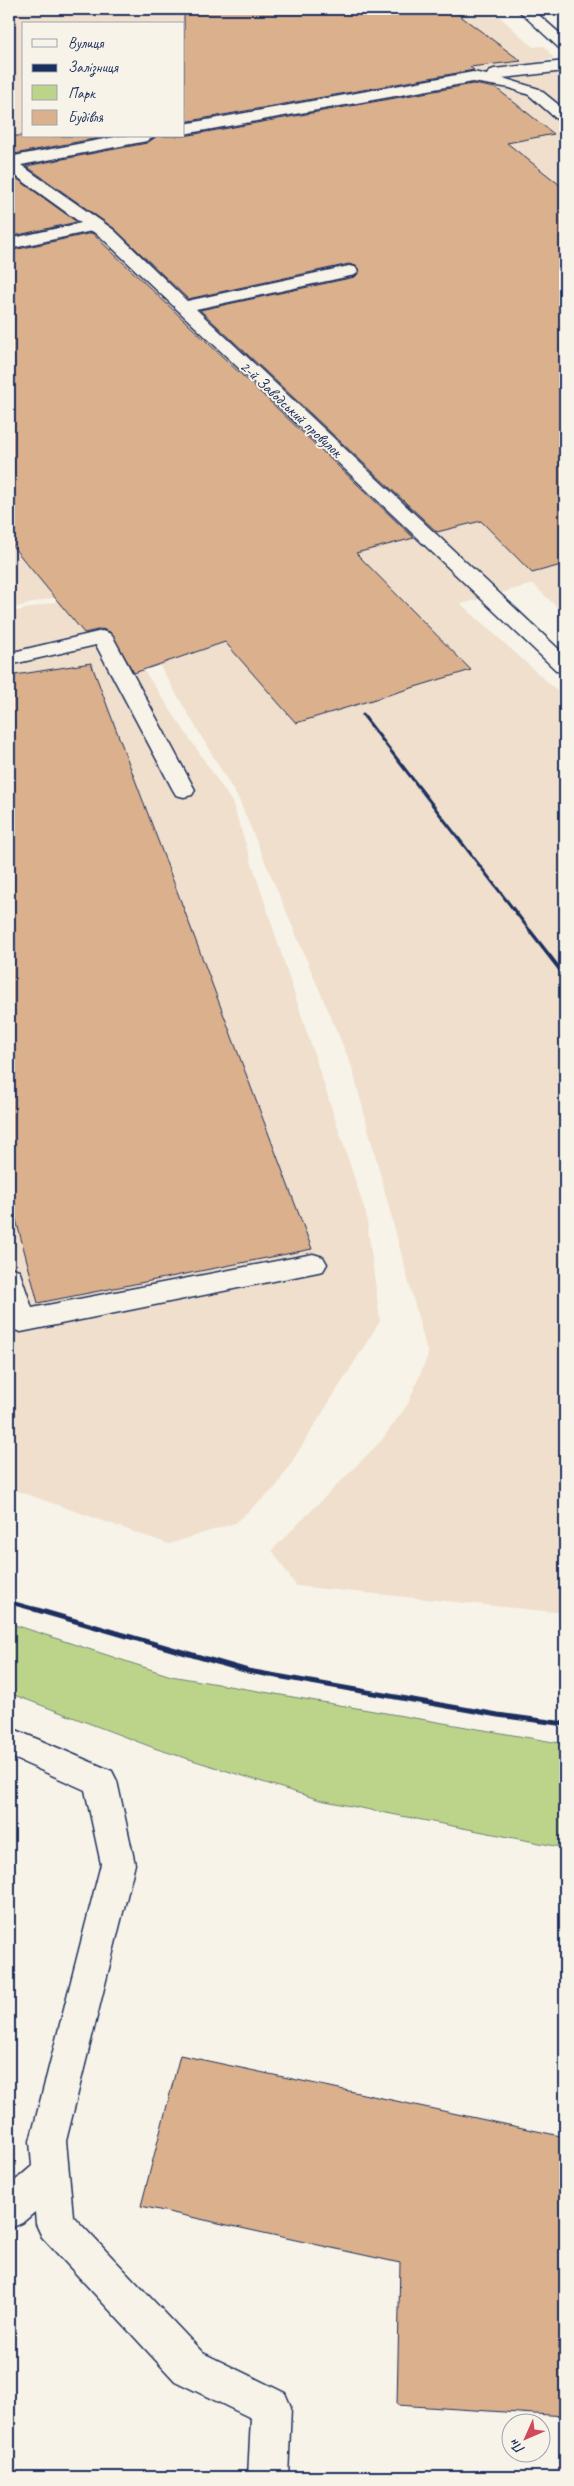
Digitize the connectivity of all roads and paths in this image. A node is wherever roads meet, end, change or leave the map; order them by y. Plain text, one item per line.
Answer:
1 (524, 9) edge
2 (565, 46) edge
3 (565, 66) edge
4 (473, 77) junction
5 (565, 118) edge
6 (185, 129) edge
7 (137, 138) edge
8 (9, 163) edge
9 (95, 225) junction
10 (9, 244) edge
11 (349, 271) dead end
12 (183, 307) junction
13 (9, 659) edge
14 (565, 666) edge
15 (184, 790) dead end
16 (312, 1264) dead end
17 (9, 1277) edge
18 (9, 1741) edge
19 (51, 2174) junction
20 (9, 2210) edge
21 (268, 2477) edge

1 - 2 lane
3 - 4 lane
4 - 5 lane
4 - 6 lane
7 - 8 lane
8 - 9 lane, 2-й Заводський провулок
9 - 10 lane
9 - 12 lane, 2-й Заводський провулок
11 - 12 lane
12 - 14 lane, 2-й Заводський провулок
13 - 15 lane
16 - 17 lane
18 - 19 lane
19 - 20 lane
19 - 21 lane

